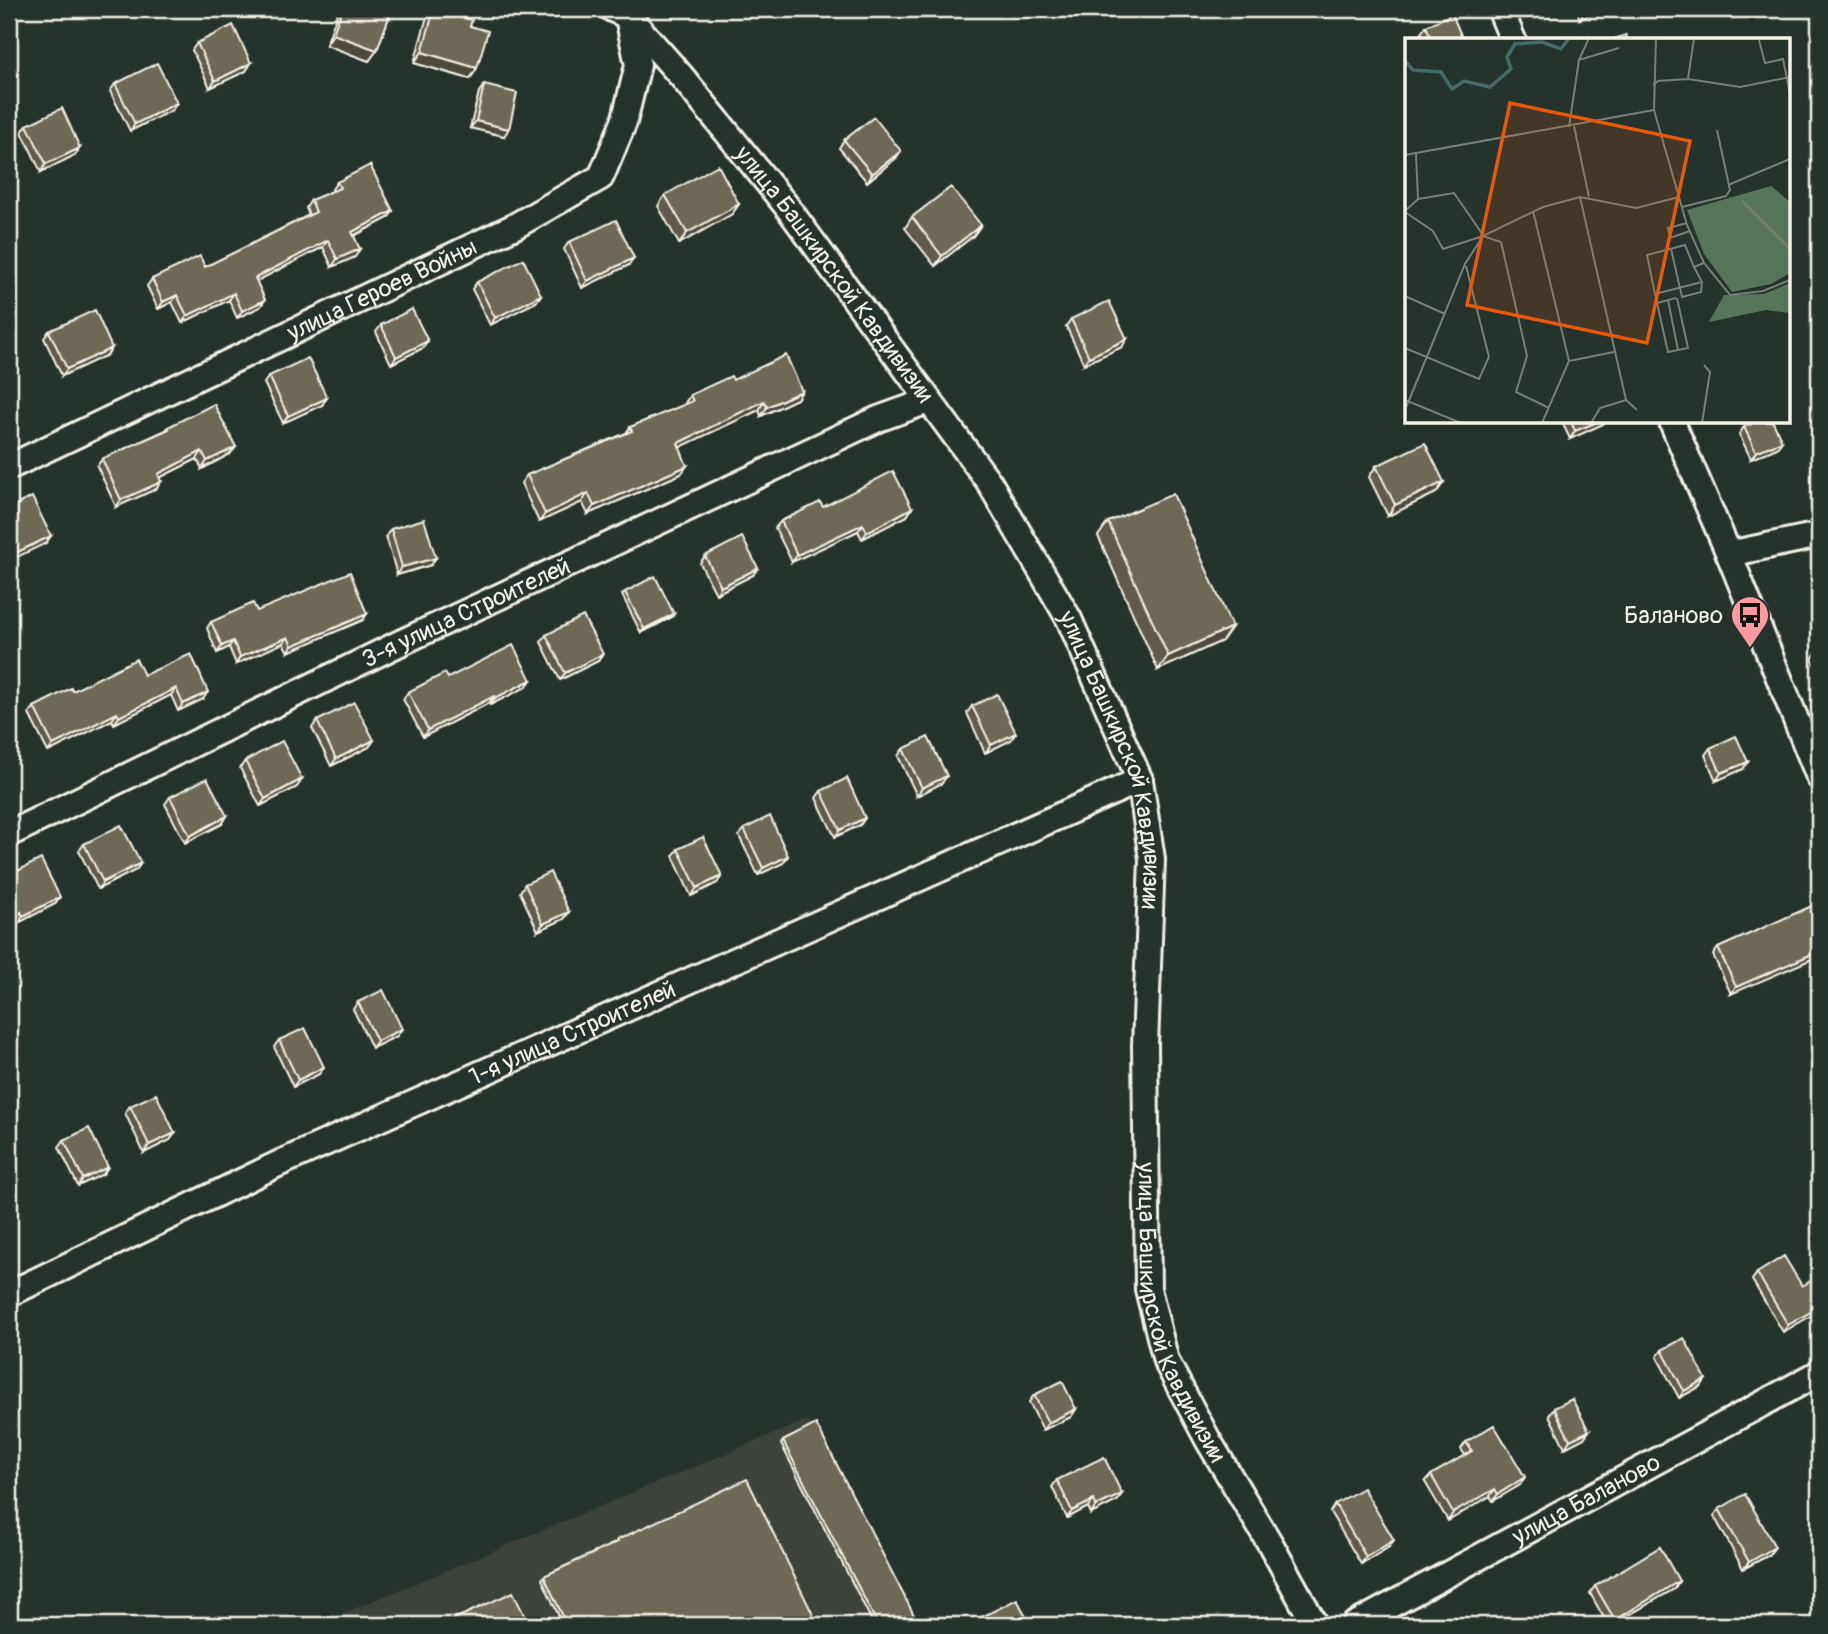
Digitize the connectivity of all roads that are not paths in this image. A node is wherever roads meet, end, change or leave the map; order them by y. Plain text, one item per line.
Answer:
1 (1500, 9) edge
2 (625, 11) edge
3 (1512, 38) edge
4 (928, 401) junction
5 (1673, 424) edge
6 (9, 467) edge
7 (1819, 535) edge
8 (1729, 554) junction
9 (1819, 777) edge
10 (1140, 780) junction
11 (9, 834) edge
12 (9, 1294) edge
13 (1819, 1373) edge
14 (1315, 1625) edge
15 (1354, 1625) edge

1 - 3 street
2 - 4 street, улица Башкирской Кавдивизии
2 - 6 street, улица Героев Войны
4 - 10 street, улица Башкирской Кавдивизии
4 - 11 street, 3-я улица Строителей
5 - 8 street
7 - 8 street
8 - 9 street
10 - 12 street, 1-я улица Строителей
10 - 14 street, улица Башкирской Кавдивизии
13 - 15 street, улица Баланово

